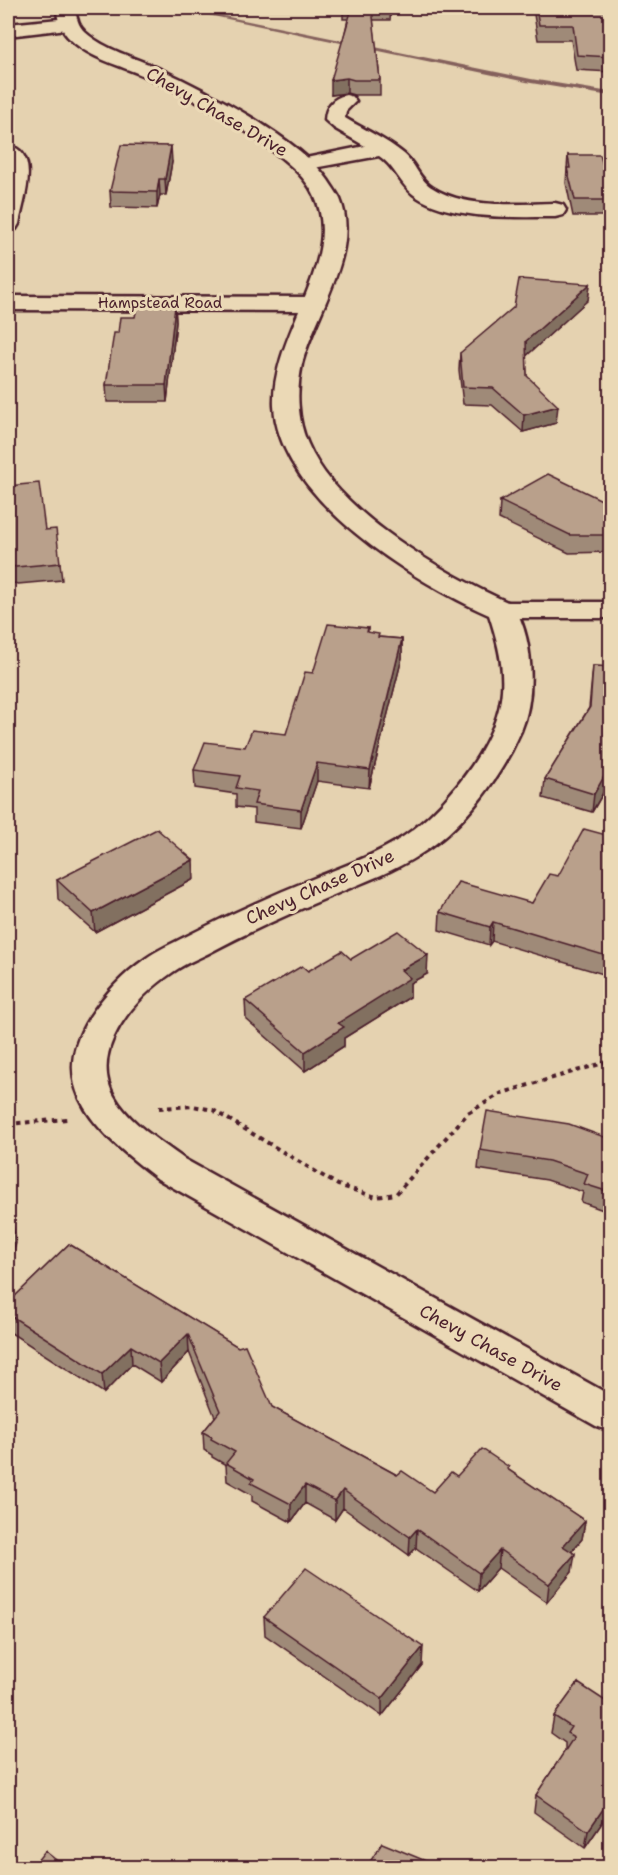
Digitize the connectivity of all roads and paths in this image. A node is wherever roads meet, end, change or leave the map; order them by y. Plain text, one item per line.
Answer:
1 (68, 16) edge
2 (8, 30) edge
3 (346, 101) dead end
4 (383, 149) junction
5 (8, 151) edge
6 (303, 164) junction
7 (555, 210) dead end
8 (8, 224) edge
9 (8, 303) edge
10 (313, 304) junction
11 (502, 610) junction
12 (610, 610) edge
13 (610, 1061) edge
14 (159, 1108) dead end
15 (67, 1119) dead end
16 (8, 1124) edge
17 (610, 1414) edge

1 - 2 main road
1 - 6 main road, Chevy Chase Drive
3 - 4 main road
4 - 6 main road
4 - 7 main road
5 - 8 main road
6 - 10 main road, Chevy Chase Drive
9 - 10 main road, Hampstead Road
10 - 11 main road, Chevy Chase Drive
11 - 12 main road
11 - 17 main road, Chevy Chase Drive
13 - 14 path
15 - 16 path

